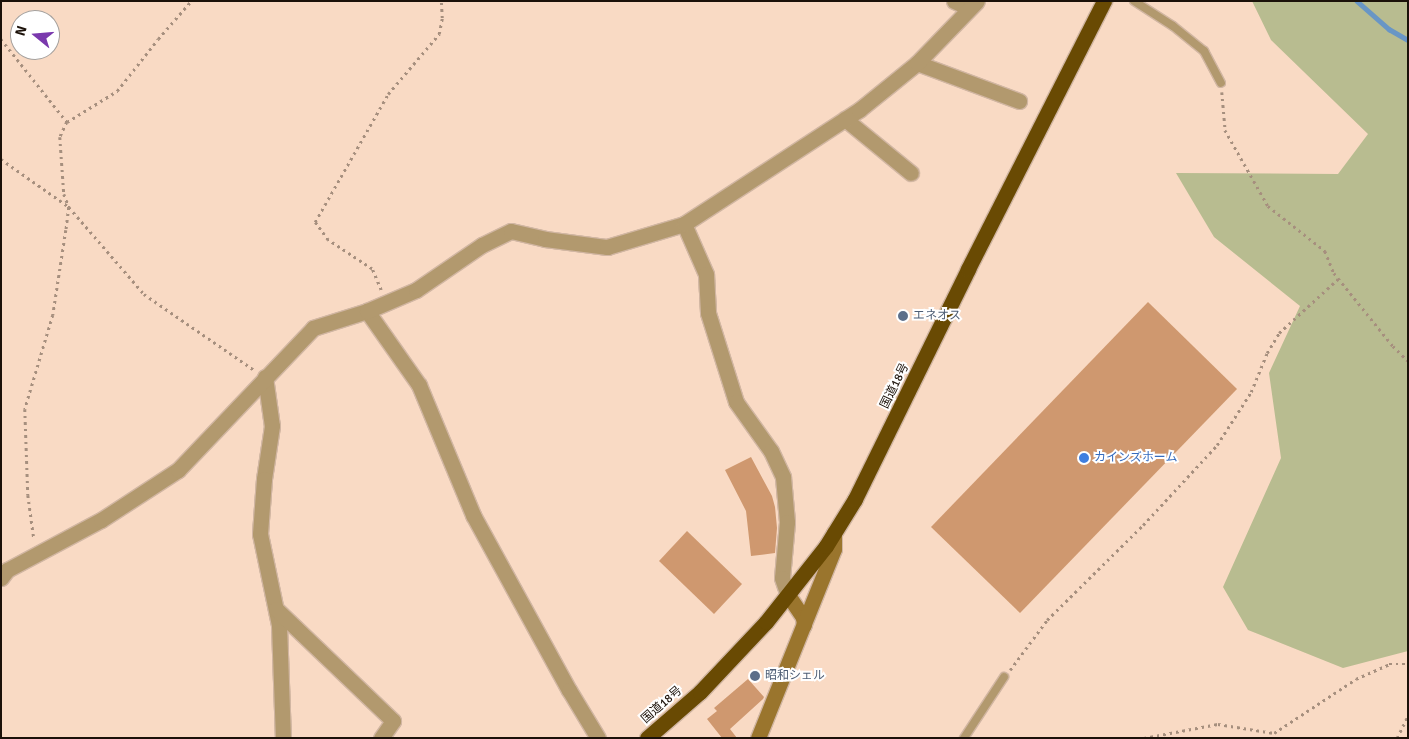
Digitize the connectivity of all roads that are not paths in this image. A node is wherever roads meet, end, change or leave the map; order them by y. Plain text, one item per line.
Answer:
1 (954, 1) edge
2 (1104, 1) edge
3 (1134, 1) edge
4 (973, 4) edge
5 (917, 63) junction
6 (1221, 83) road end
7 (1019, 101) dead end
8 (845, 119) junction
9 (911, 174) dead end
10 (684, 224) junction
11 (367, 312) junction
12 (265, 377) junction
13 (834, 532) junction
14 (1, 578) edge
15 (788, 595) junction
16 (276, 609) junction
17 (804, 625) junction
18 (1004, 677) road end
19 (283, 738) edge
20 (381, 738) edge
21 (598, 738) edge
22 (647, 738) edge
23 (758, 738) edge
24 (964, 738) edge

1 - 4 street
2 - 13 highway, 国道18号
3 - 6 lane
4 - 5 street
5 - 7 street
5 - 8 street
8 - 9 street
8 - 10 street
10 - 11 street
10 - 15 street
11 - 12 street
11 - 21 street
12 - 14 street
12 - 16 street
13 - 15 highway, 国道18号
13 - 17 street
15 - 17 street
15 - 22 highway, 国道18号
16 - 19 street
16 - 20 street
17 - 23 street
18 - 24 lane

